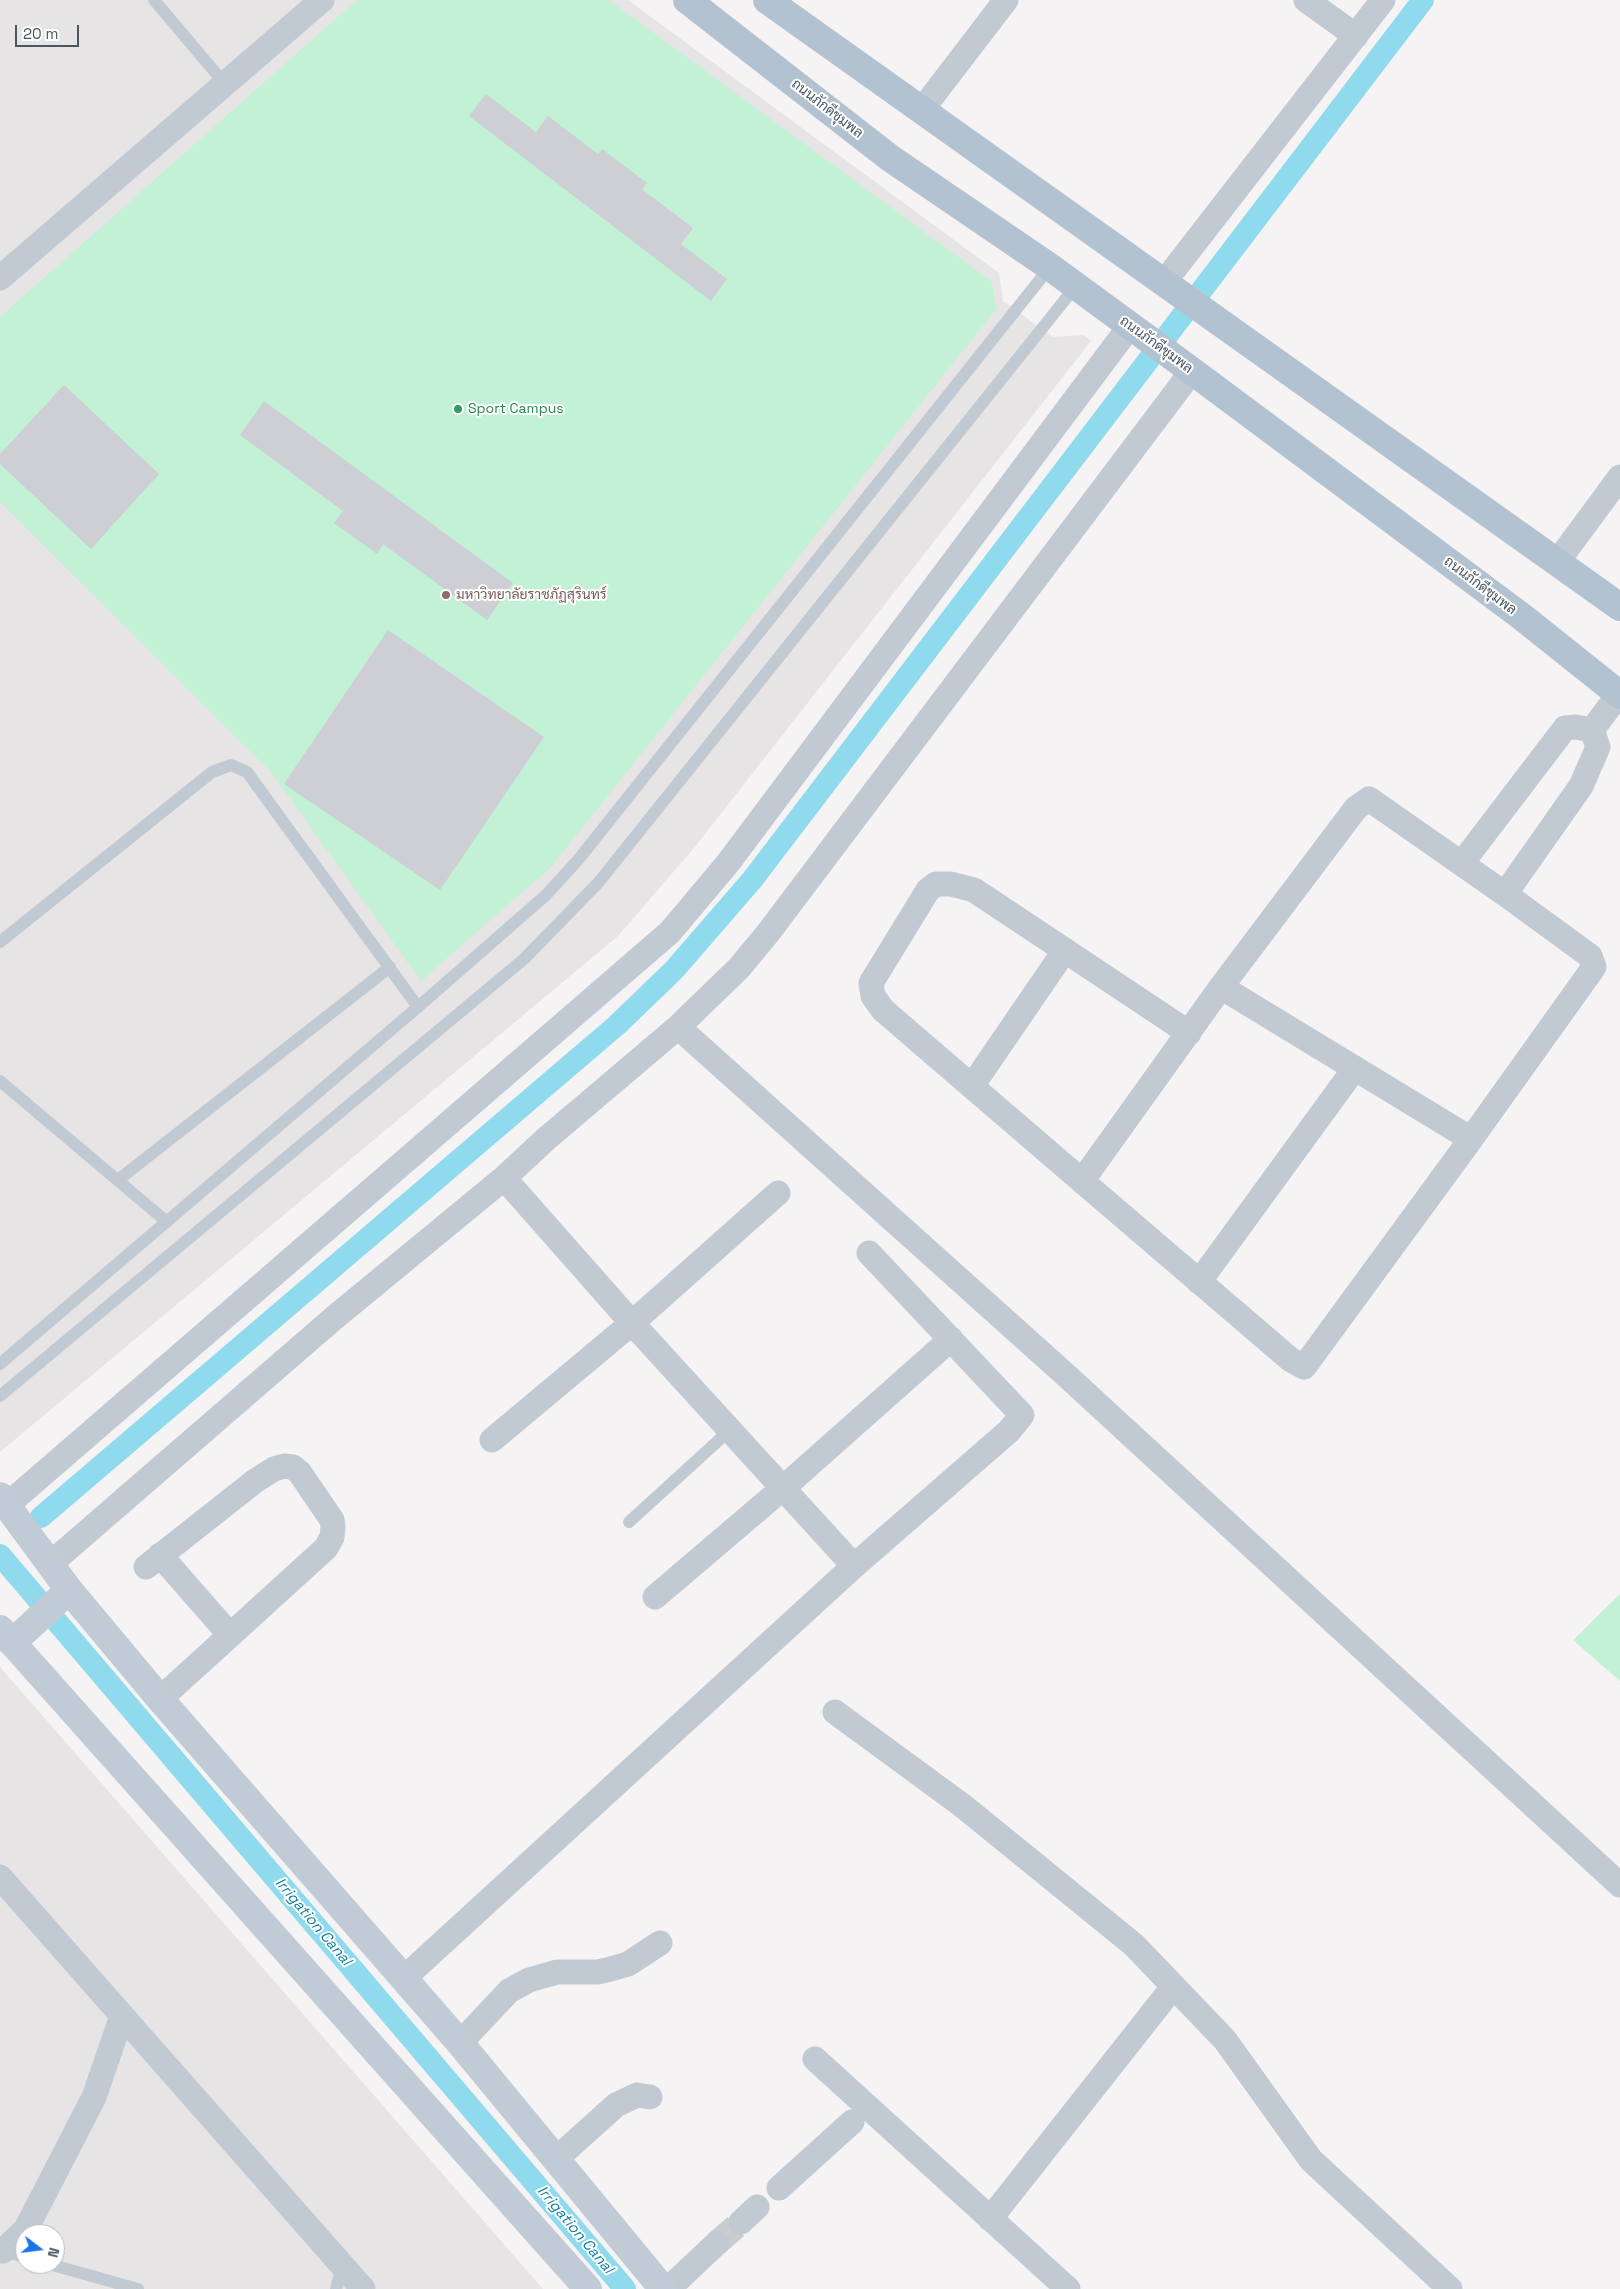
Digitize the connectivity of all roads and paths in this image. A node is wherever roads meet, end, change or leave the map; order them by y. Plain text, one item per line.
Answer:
1 (154, 0) edge
2 (322, 0) edge
3 (687, 0) edge
4 (767, 0) edge
5 (1006, 0) edge
6 (1306, 0) edge
7 (1383, 0) edge
8 (1356, 36) junction
9 (225, 84) junction
10 (921, 111) junction
11 (1050, 267) junction
12 (0, 278) edge
13 (1076, 286) junction
14 (1172, 286) junction
15 (1136, 330) junction
16 (1187, 367) junction
17 (1620, 477) edge
18 (1611, 508) edge
19 (1558, 562) junction
20 (1620, 606) edge
21 (1619, 694) edge
22 (1592, 730) junction
23 (1462, 863) junction
24 (1504, 894) junction
25 (0, 942) edge
26 (1064, 950) junction
27 (390, 967) junction
28 (1222, 988) junction
29 (418, 1007) junction
30 (678, 1027) junction
31 (1189, 1033) junction
32 (1355, 1068) junction
33 (0, 1081) edge
34 (972, 1086) junction
35 (1472, 1139) junction
36 (504, 1178) junction
37 (118, 1180) junction
38 (1082, 1180) junction
39 (778, 1193) dead end
40 (167, 1222) junction
41 (869, 1253) dead end
42 (1199, 1282) junction
43 (632, 1322) junction
44 (951, 1339) junction
45 (0, 1364) edge
46 (0, 1396) edge
47 (730, 1430) junction
48 (492, 1440) dead end
49 (783, 1488) junction
50 (3, 1501) edge
51 (629, 1522) dead end
52 (50, 1564) junction
53 (854, 1566) junction
54 (64, 1594) junction
55 (655, 1597) dead end
56 (13, 1634) edge
57 (230, 1635) junction
58 (160, 1699) junction
59 (835, 1712) dead end
60 (0, 1877) edge
61 (1620, 1885) edge
62 (660, 1943) dead end
63 (402, 1979) junction
64 (1173, 1987) junction
65 (122, 2016) junction
66 (460, 2043) junction
67 (815, 2060) dead end
68 (650, 2098) dead end
69 (852, 2122) dead end
70 (555, 2160) junction
71 (779, 2188) dead end
72 (990, 2219) junction
73 (717, 2243) tunnel mouth
74 (7, 2254) edge
75 (342, 2266) junction
76 (65, 2268) edge
77 (138, 2289) edge
78 (336, 2289) edge
79 (363, 2289) edge
80 (588, 2289) edge
81 (663, 2289) edge
82 (668, 2289) edge
83 (1068, 2289) edge
84 (1450, 2289) edge

1 - 9 lane
2 - 9 street
3 - 11 main road, ถนนภักดีชุมพล
4 - 10 main road
5 - 10 street
6 - 8 street
7 - 8 street
8 - 14 street
9 - 12 street
10 - 14 main road
11 - 13 main road, ถนนภักดีชุมพล
11 - 29 lane
13 - 15 main road, ถนนภักดีชุมพล
13 - 46 lane
14 - 19 main road
15 - 16 main road, ถนนภักดีชุมพล
15 - 50 street
16 - 21 main road, ถนนภักดีชุมพล
16 - 30 street
17 - 18 street
18 - 19 street
19 - 20 main road
21 - 22 street
22 - 23 street
22 - 24 street
23 - 24 street
23 - 28 street
24 - 35 street
25 - 27 lane
26 - 31 street
26 - 34 street
26 - 34 street
27 - 29 lane
27 - 37 lane
28 - 31 street
28 - 32 street
29 - 40 lane
30 - 36 street
30 - 61 street
31 - 38 street
32 - 35 street
32 - 42 street
33 - 37 lane
34 - 38 street
35 - 42 street
36 - 43 street
36 - 52 street
37 - 40 lane
38 - 42 street
39 - 43 street
40 - 45 lane
41 - 44 street
43 - 47 street
43 - 48 street
44 - 49 street
44 - 53 street
47 - 49 street
47 - 51 lane
49 - 53 street
49 - 55 street
50 - 52 street
52 - 54 street
53 - 63 street
54 - 56 street
54 - 58 street
56 - 80 street
57 - 57 street
57 - 58 street
58 - 63 street
59 - 64 street
60 - 65 street
62 - 66 street
63 - 66 street
64 - 72 street
64 - 84 street
65 - 74 street
65 - 75 street
66 - 70 street
67 - 72 street
68 - 70 street
69 - 71 street
70 - 81 street
72 - 83 street
73 - 82 street
75 - 78 lane
75 - 79 street
76 - 77 lane

